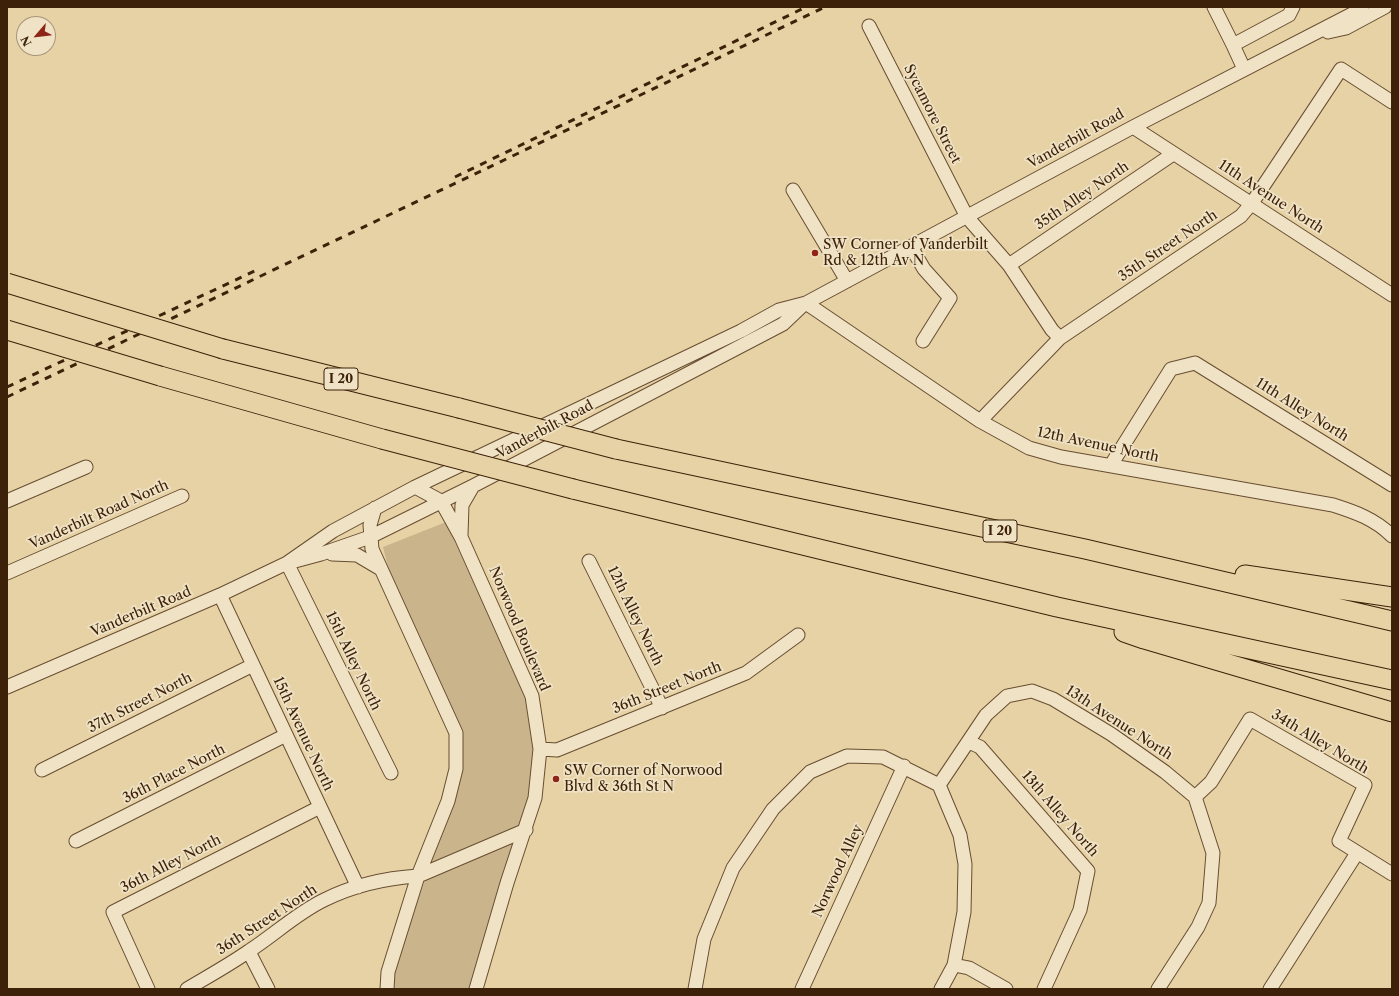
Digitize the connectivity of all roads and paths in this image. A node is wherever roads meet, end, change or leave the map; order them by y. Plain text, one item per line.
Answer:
1 (1214, 7) edge
2 (1293, 7) edge
3 (1362, 7) edge
4 (1385, 7) edge
5 (868, 26) dead end
6 (1309, 36) junction
7 (1233, 45) junction
8 (1244, 69) junction
9 (1392, 102) edge
10 (1133, 127) junction
11 (1173, 154) junction
12 (793, 190) dead end
13 (1252, 203) junction
14 (967, 217) junction
15 (911, 247) junction
16 (1009, 265) junction
17 (847, 281) junction
18 (7, 283) edge
19 (1392, 295) edge
20 (806, 303) junction
21 (7, 330) edge
22 (1060, 338) junction
23 (924, 342) dead end
24 (980, 421) junction
25 (1111, 466) junction
26 (86, 467) dead end
27 (1392, 485) edge
28 (473, 486) junction
29 (415, 487) junction
30 (182, 496) dead end
31 (7, 501) edge
32 (441, 502) junction
33 (376, 508) junction
34 (1392, 536) edge
35 (370, 537) junction
36 (461, 537) junction
37 (1085, 549) junction
38 (321, 554) junction
39 (589, 561) dead end
40 (287, 563) junction
41 (379, 568) junction
42 (7, 573) edge
43 (220, 595) junction
44 (1392, 597) edge
45 (1057, 607) junction
46 (1392, 621) edge
47 (798, 635) dead end
48 (253, 665) junction
49 (1392, 680) edge
50 (7, 686) edge
51 (662, 708) junction
52 (1391, 711) edge
53 (286, 735) junction
54 (969, 742) junction
55 (540, 749) junction
56 (904, 766) junction
57 (42, 770) dead end
58 (391, 773) dead end
59 (939, 785) junction
60 (1196, 797) junction
61 (320, 807) junction
62 (526, 830) junction
63 (76, 841) dead end
64 (1357, 852) junction
65 (1392, 874) edge
66 (418, 876) junction
67 (358, 887) junction
68 (249, 952) junction
69 (954, 965) junction
70 (148, 989) edge
71 (187, 989) edge
72 (268, 989) edge
73 (387, 989) edge
74 (476, 989) edge
75 (695, 989) edge
76 (802, 989) edge
77 (941, 989) edge
78 (1006, 989) edge
79 (1044, 989) edge
80 (1158, 989) edge
81 (1270, 989) edge

1 - 7 street
2 - 7 street
3 - 6 street, Vanderbilt Road
4 - 6 street
5 - 14 street, Sycamore Street
6 - 8 street, Vanderbilt Road
7 - 8 street
8 - 10 street, Vanderbilt Road
9 - 13 street, 35th Street North
10 - 11 street, 11th Avenue North
10 - 14 street, Vanderbilt Road
11 - 13 street, 11th Avenue North
11 - 16 street, 35th Alley North
12 - 17 street
13 - 19 street, 11th Avenue North
13 - 22 street, 35th Street North
14 - 15 street, Vanderbilt Road
14 - 16 street
15 - 17 street, Vanderbilt Road
15 - 23 street
16 - 22 street
17 - 20 street, Vanderbilt Road
18 - 37 highway, I 20, bridge
20 - 24 street, 12th Avenue North
20 - 28 street, Vanderbilt Road
20 - 29 street, Vanderbilt Road
21 - 45 highway, bridge
22 - 24 street, 35th Street North
24 - 25 street, 12th Avenue North
25 - 27 street, 11th Alley North
25 - 34 street, 12th Avenue North
26 - 31 street
28 - 32 street, Vanderbilt Road
28 - 36 street
29 - 32 street
29 - 33 street, Vanderbilt Road
30 - 42 street, Vanderbilt Road North
32 - 35 street, Vanderbilt Road
32 - 36 street, Norwood Boulevard
33 - 35 street
33 - 40 street, Vanderbilt Road
35 - 38 street, Vanderbilt Road
35 - 41 street
36 - 55 street, Norwood Boulevard
37 - 44 highway
37 - 46 highway, I 20
38 - 40 street, Vanderbilt Road
38 - 41 street
39 - 51 street, 12th Alley North
40 - 43 street, Vanderbilt Road
40 - 58 street, 15th Alley North
41 - 66 street
43 - 48 street, 15th Avenue North
43 - 50 street, Vanderbilt Road
45 - 49 highway
45 - 52 highway
47 - 51 street, 36th Street North
48 - 53 street, 15th Avenue North
48 - 57 street, 37th Street North
51 - 55 street, 36th Street North
53 - 61 street, 15th Avenue North
53 - 63 street, 36th Place North
54 - 59 street
54 - 60 street, 13th Avenue North
54 - 79 street, 13th Alley North
55 - 62 street, Norwood Boulevard
56 - 59 street
56 - 75 street
56 - 76 street, Norwood Alley
59 - 69 street
60 - 64 street, 34th Alley North
60 - 80 street
61 - 67 street, 15th Avenue North
61 - 70 street, 36th Alley North
62 - 66 street, 36th Street North
62 - 74 street, Norwood Boulevard
64 - 65 street
64 - 81 street
66 - 67 street, 36th Street North
66 - 73 street
67 - 68 street, 36th Street North
68 - 71 street, 36th Street North
68 - 72 street
69 - 77 street
69 - 78 street

